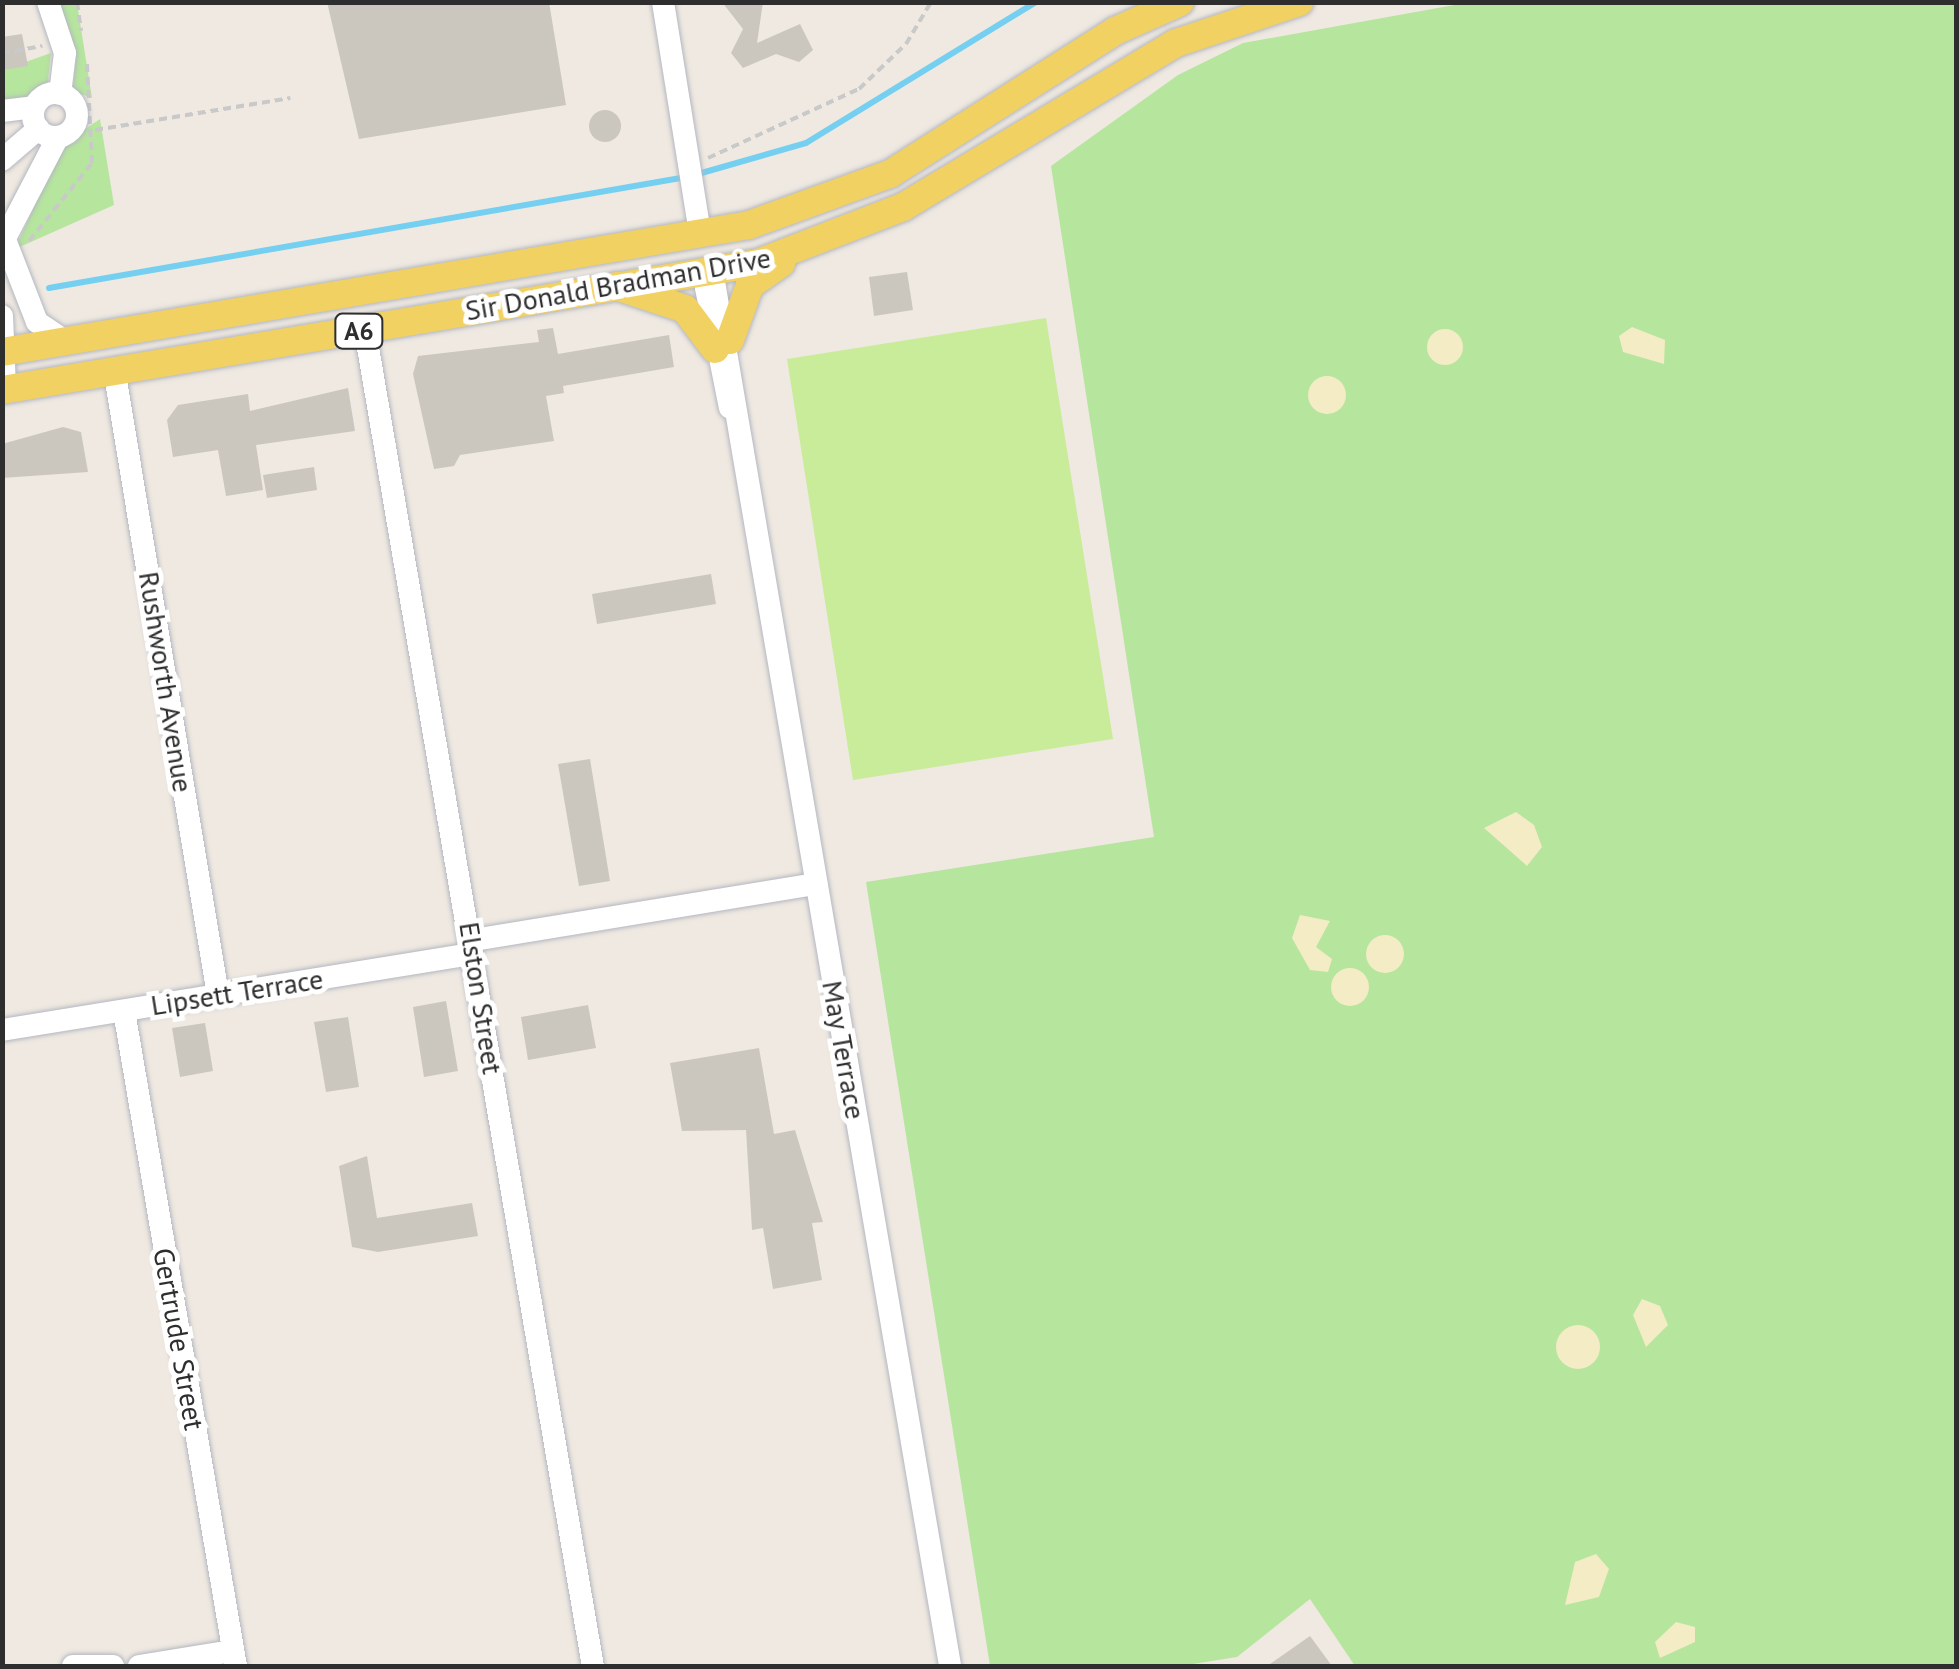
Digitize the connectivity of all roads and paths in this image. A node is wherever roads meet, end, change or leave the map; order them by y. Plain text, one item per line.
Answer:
1 (48, 2) edge
2 (663, 2) edge
3 (931, 2) edge
4 (1180, 2) edge
5 (1299, 2) edge
6 (86, 59) dead end
7 (60, 94) junction
8 (290, 98) dead end
9 (2, 112) edge
10 (43, 125) junction
11 (95, 130) junction
12 (2, 160) edge
13 (689, 164) junction
14 (750, 225) junction
15 (700, 233) junction
16 (628, 245) junction
17 (808, 247) junction
18 (8, 253) edge
19 (712, 270) junction
20 (610, 285) junction
21 (365, 330) junction
22 (4, 336) edge
23 (67, 342) junction
24 (723, 344) junction
25 (114, 369) junction
26 (3, 388) edge
27 (816, 884) junction
28 (472, 947) junction
29 (218, 995) junction
30 (124, 1011) junction
31 (2, 1030) edge
32 (235, 1659) edge
33 (73, 1666) edge
34 (114, 1666) edge
35 (140, 1666) edge
36 (594, 1666) edge
37 (950, 1666) edge

1 - 7 street
2 - 13 street
3 - 13 path
4 - 14 main road, Sir Donald Bradman Drive / A6
5 - 17 main road, Sir Donald Bradman Drive / A6
6 - 11 path
7 - 10 street
7 - 10 street
8 - 11 path
9 - 10 street
10 - 12 street
10 - 18 street
11 - 18 path
13 - 15 street
14 - 15 main road, Sir Donald Bradman Drive / A6
14 - 19 main road
15 - 16 main road, Sir Donald Bradman Drive / A6
16 - 19 main road
16 - 23 main road, Sir Donald Bradman Drive / A6
17 - 19 main road, Sir Donald Bradman Drive / A6
17 - 24 main road
18 - 23 street
19 - 20 main road, Sir Donald Bradman Drive / A6
19 - 24 street, May Terrace
20 - 21 main road, Sir Donald Bradman Drive / A6
20 - 24 main road
21 - 25 main road, Sir Donald Bradman Drive / A6
21 - 28 street, Elston Street
22 - 23 main road, Sir Donald Bradman Drive / A6
22 - 26 street
24 - 27 street, May Terrace
25 - 26 main road, Sir Donald Bradman Drive / A6
25 - 29 street, Rushworth Avenue
27 - 28 street, Lipsett Terrace
27 - 37 street, May Terrace
28 - 29 street, Lipsett Terrace
28 - 36 street, Elston Street
29 - 30 street, Lipsett Terrace
30 - 31 street, Lipsett Terrace
30 - 32 street, Gertrude Street
32 - 35 street
33 - 34 street

